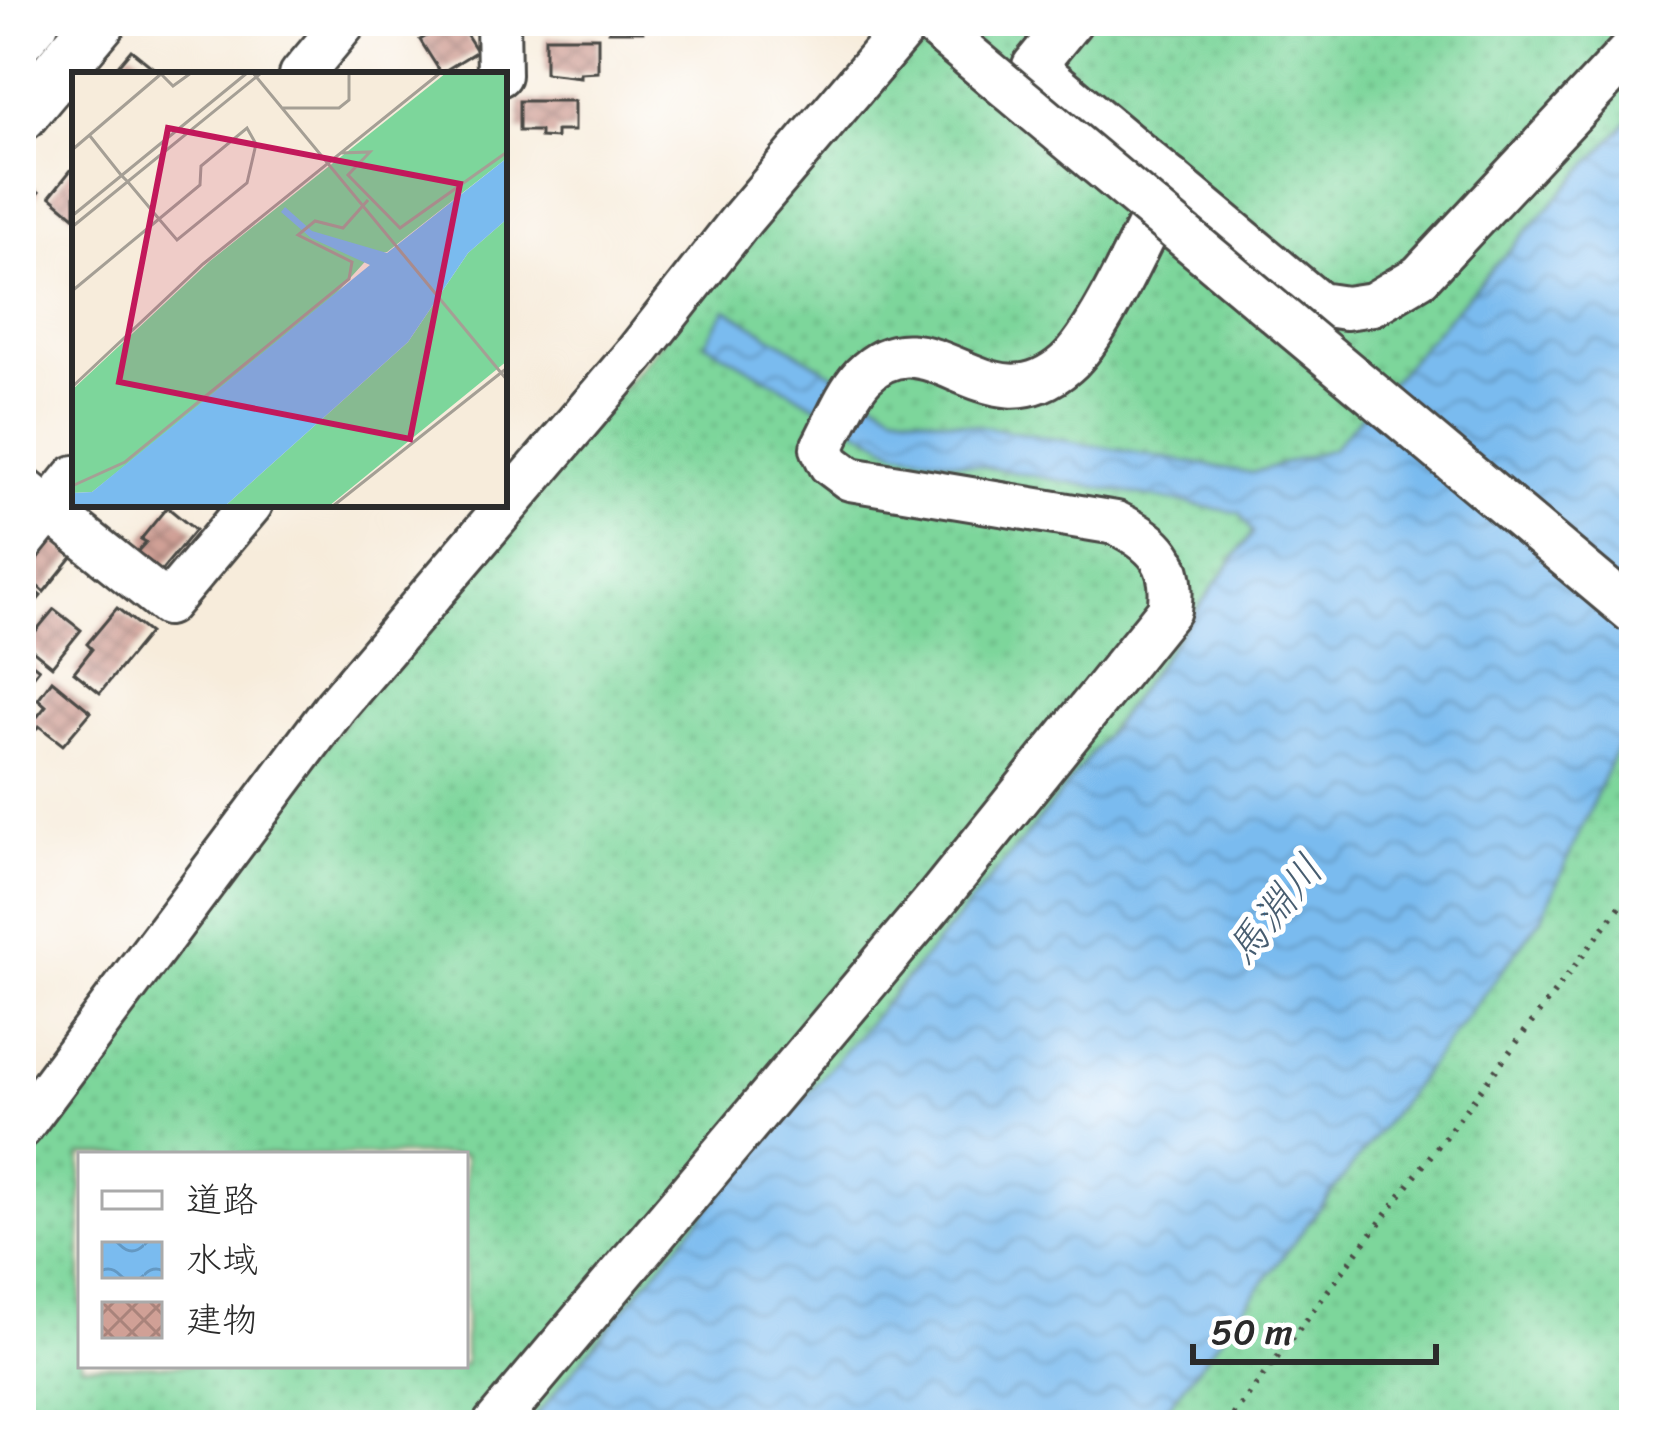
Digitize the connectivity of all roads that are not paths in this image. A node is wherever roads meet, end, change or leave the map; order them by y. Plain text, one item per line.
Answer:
1 (33, 21) edge
2 (100, 21) edge
3 (346, 21) edge
4 (498, 21) edge
5 (1071, 21) edge
6 (923, 23) edge
7 (21, 35) edge
8 (1634, 46) edge
9 (304, 72) edge
10 (499, 72) edge
11 (21, 116) edge
12 (1171, 180) junction
13 (48, 491) edge
14 (507, 505) edge
15 (248, 507) edge
16 (505, 507) edge
17 (21, 544) edge
18 (1634, 613) edge
19 (21, 1126) edge
20 (494, 1425) edge

1 - 7 main road
2 - 11 main road
3 - 9 street
4 - 10 street
5 - 12 street
6 - 14 street
6 - 18 street, bridge
8 - 12 street
12 - 20 street
13 - 15 street
13 - 17 street
16 - 19 street

